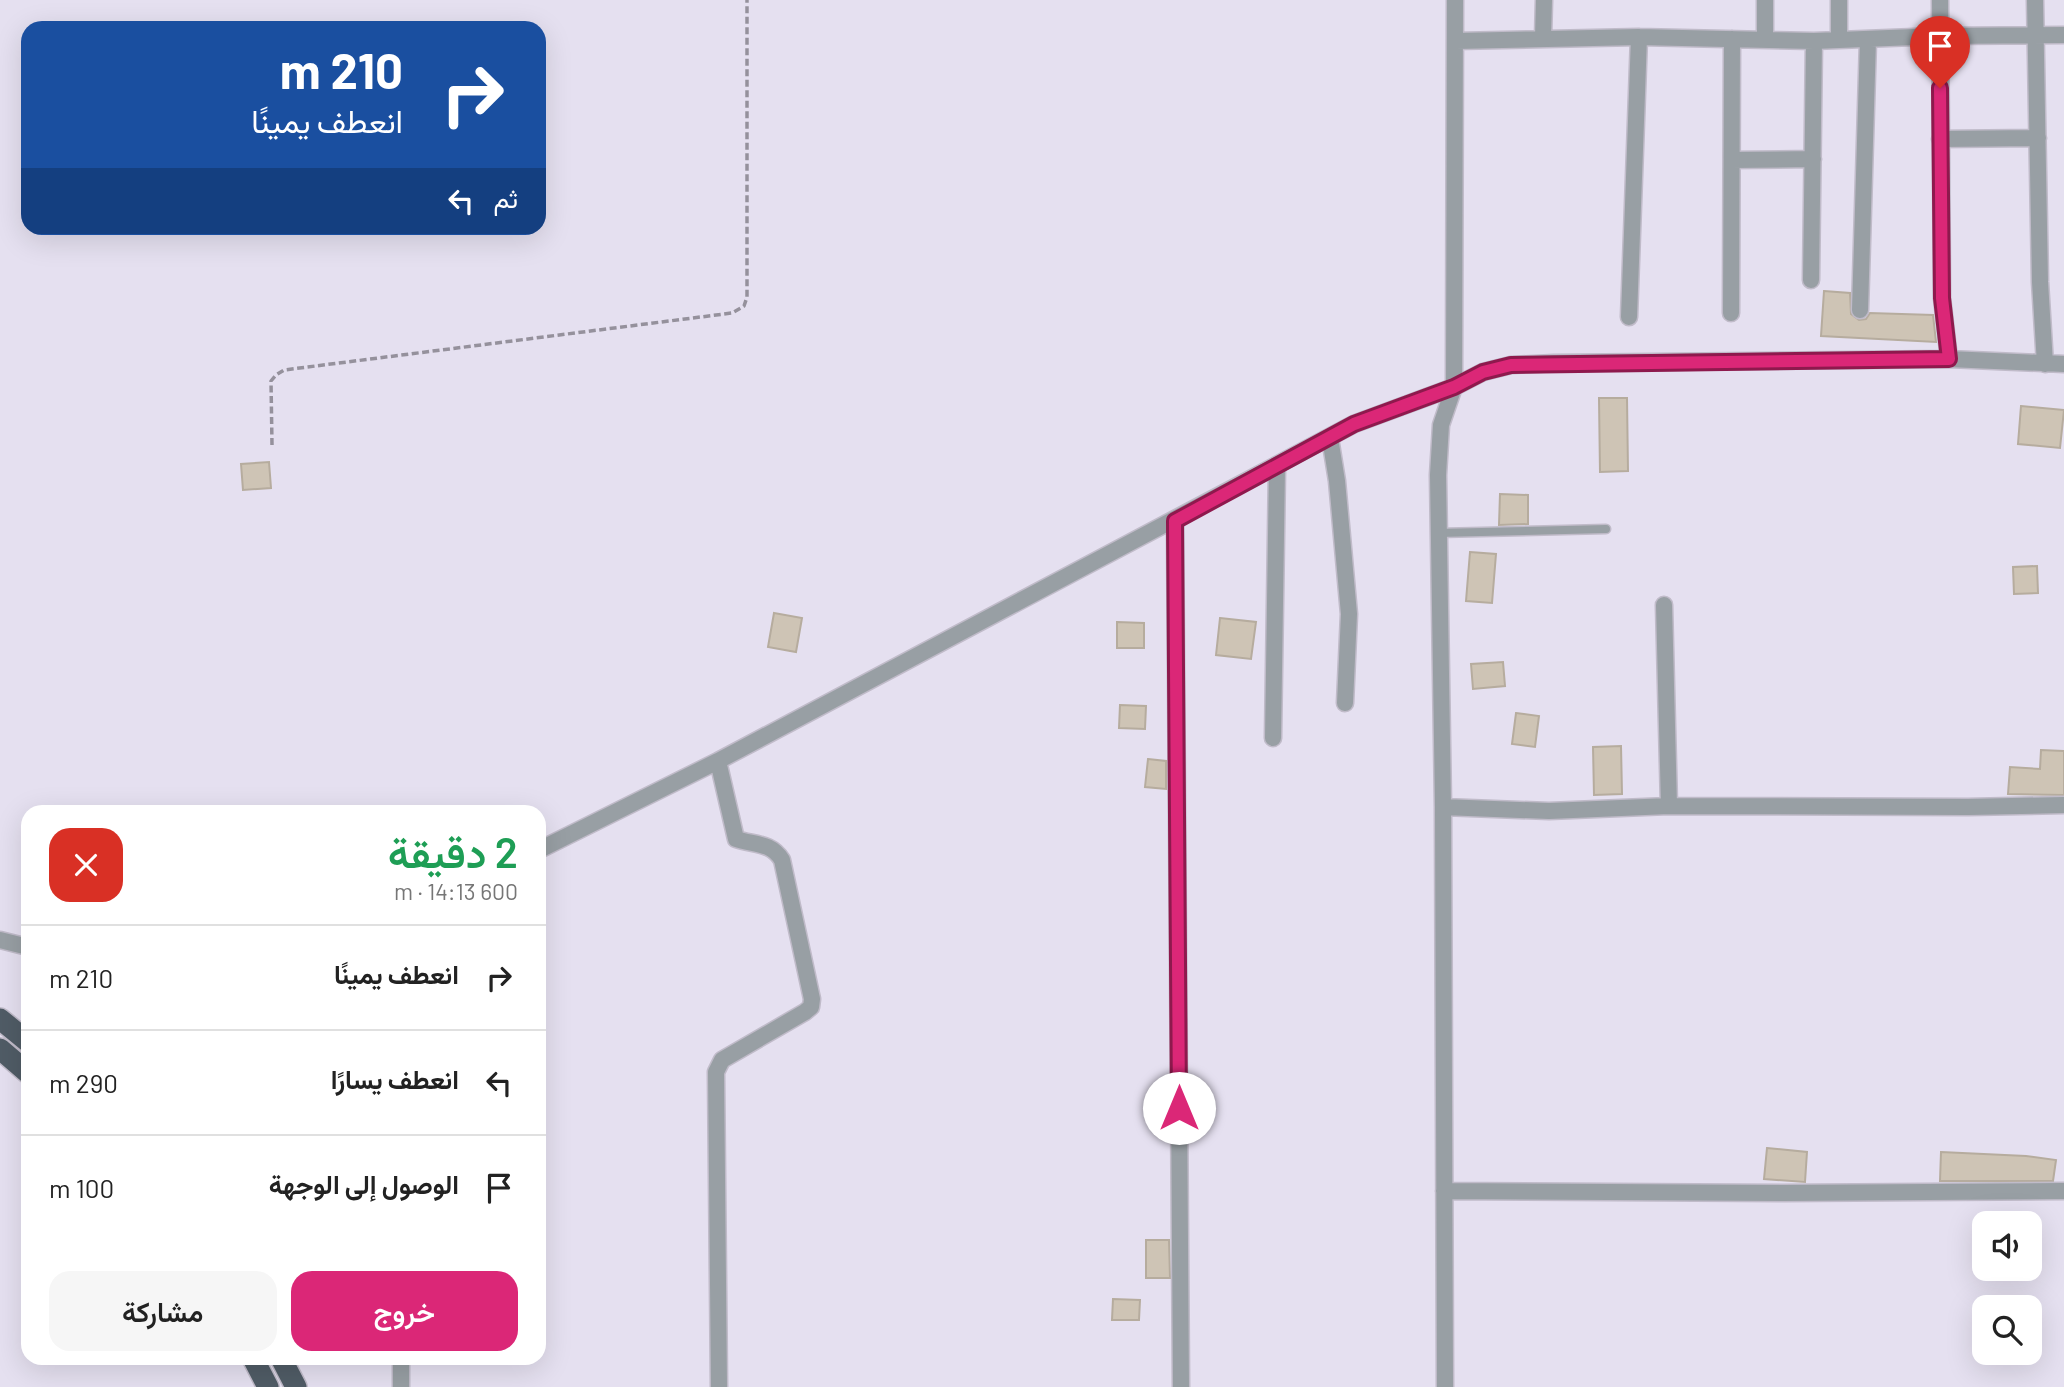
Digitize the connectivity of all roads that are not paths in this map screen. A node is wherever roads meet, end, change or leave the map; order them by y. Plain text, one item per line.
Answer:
1 (1455, 0) edge
2 (1544, 0) edge
3 (1765, 0) edge
4 (1839, 0) edge
5 (1940, 0) edge
6 (2035, 0) edge
7 (2036, 34) junction
8 (1939, 36) junction
9 (2064, 36) edge
10 (1543, 37) junction
11 (1639, 37) junction
12 (1732, 39) junction
13 (1839, 39) junction
14 (1765, 40) junction
15 (1868, 40) junction
16 (1456, 41) junction
17 (1814, 41) junction
18 (2038, 138) junction
19 (1940, 139) junction
20 (1813, 159) junction
21 (1732, 160) junction
22 (1811, 280) dead end
23 (1860, 310) dead end
24 (1731, 313) dead end
25 (1629, 317) dead end
26 (1949, 359) junction
27 (2045, 364) junction
28 (2064, 364) edge
29 (1454, 387) junction
30 (1330, 438) junction
31 (1277, 467) junction
32 (1175, 521) junction
33 (1605, 529) dead end
34 (1437, 533) junction
35 (1664, 606) dead end
36 (1345, 704) dead end
37 (1273, 738) dead end
38 (718, 761) junction
39 (2064, 805) edge
40 (1669, 806) junction
41 (1443, 807) junction
42 (546, 847) edge
43 (0, 940) edge
44 (21, 945) edge
45 (0, 1019) edge
46 (21, 1036) edge
47 (0, 1049) edge
48 (21, 1067) edge
49 (1444, 1191) junction
50 (2064, 1191) edge
51 (257, 1365) edge
52 (285, 1365) edge
53 (401, 1365) edge
54 (268, 1387) edge
55 (296, 1387) edge
56 (401, 1387) edge
57 (719, 1387) edge
58 (1181, 1387) edge
59 (1445, 1387) edge

1 - 16 street
2 - 10 street
3 - 14 street
4 - 13 street
5 - 8 street
6 - 7 street
7 - 8 street
7 - 9 street
7 - 18 street
8 - 15 street
8 - 19 street
10 - 11 street
10 - 16 street
11 - 12 street
11 - 25 street
12 - 14 street
12 - 21 street
13 - 15 street
13 - 17 street
14 - 17 street
15 - 23 street
16 - 29 street
17 - 20 street
18 - 19 street
18 - 27 street
19 - 26 street
20 - 21 street
20 - 22 street
21 - 24 street
26 - 27 street
26 - 29 street
27 - 28 street
29 - 30 street
29 - 34 street
30 - 31 street
30 - 36 street
31 - 32 street
31 - 37 street
32 - 38 street
32 - 58 street
33 - 34 lane
34 - 41 street
35 - 40 street
38 - 42 street
38 - 57 street
39 - 40 street
40 - 41 street
41 - 49 street
43 - 44 street
45 - 46 highway
47 - 48 highway
49 - 50 street
49 - 59 street
51 - 54 highway
52 - 55 highway
53 - 56 street

